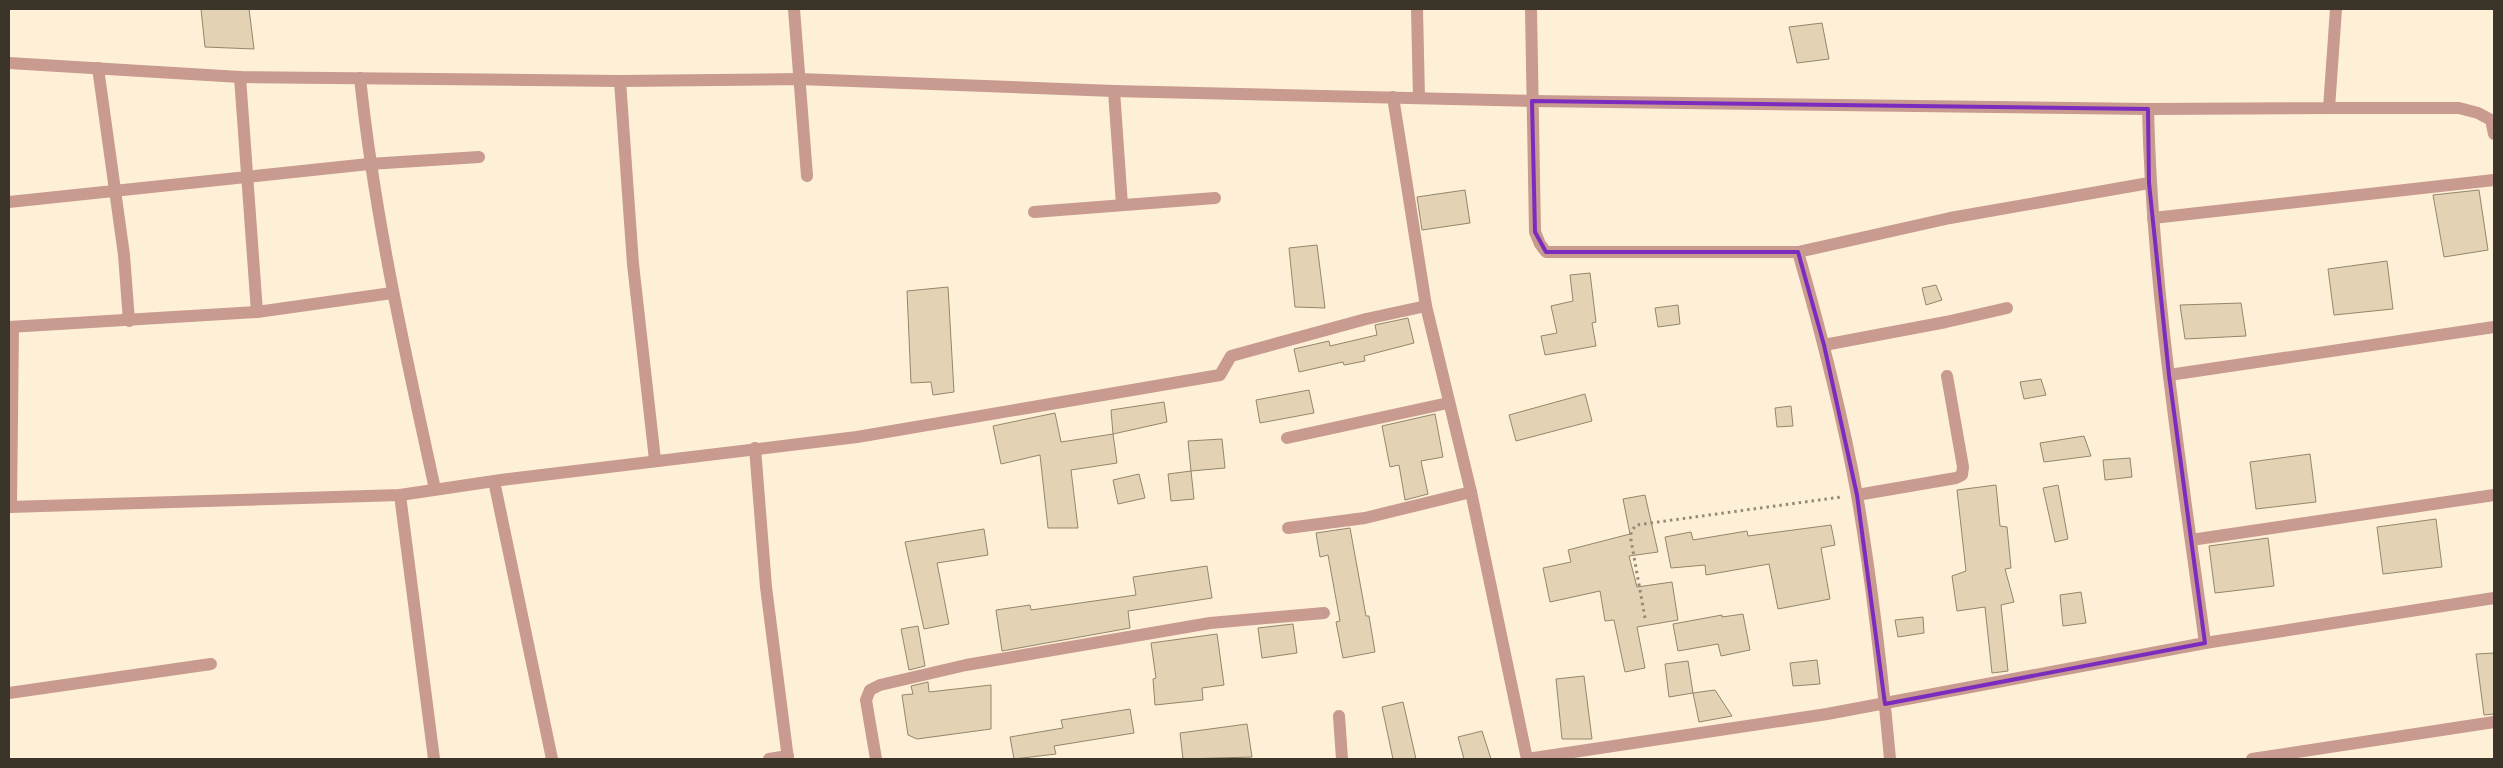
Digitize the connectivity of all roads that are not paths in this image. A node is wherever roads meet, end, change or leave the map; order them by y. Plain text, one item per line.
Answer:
1 (794, 9) edge
2 (1417, 9) edge
3 (1531, 9) edge
4 (2336, 9) edge
5 (9, 63) edge
6 (98, 68) junction
7 (240, 77) junction
8 (360, 78) junction
9 (799, 79) junction
10 (620, 81) junction
11 (1114, 91) junction
12 (1393, 97) junction
13 (1419, 98) junction
14 (1532, 101) junction
15 (2329, 108) junction
16 (2148, 109) junction
17 (2494, 134) edge
18 (479, 157) dead end
19 (369, 164) junction
20 (807, 176) dead end
21 (246, 177) junction
22 (2494, 180) edge
23 (2150, 183) junction
24 (114, 192) junction
25 (1215, 198) dead end
26 (9, 202) edge
27 (1122, 205) junction
28 (1034, 212) dead end
29 (2153, 218) junction
30 (1798, 252) junction
31 (392, 293) junction
32 (1426, 306) junction
33 (2007, 308) dead end
34 (256, 312) junction
35 (129, 321) junction
36 (11, 327) edge
37 (2494, 327) edge
38 (1824, 345) junction
39 (2169, 375) junction
40 (1947, 376) dead end
41 (1448, 402) junction
42 (1287, 438) dead end
43 (755, 448) junction
44 (655, 460) junction
45 (494, 481) junction
46 (435, 490) junction
47 (1471, 492) junction
48 (400, 494) junction
49 (1856, 495) junction
50 (2494, 495) edge
51 (10, 507) edge
52 (1288, 528) dead end
53 (2191, 540) junction
54 (2494, 598) edge
55 (1324, 613) dead end
56 (2205, 643) junction
57 (211, 664) dead end
58 (9, 693) edge
59 (1885, 704) junction
60 (1339, 716) dead end
61 (2494, 722) edge
62 (788, 757) edge
63 (2276, 757) edge
64 (434, 759) edge
65 (552, 759) edge
66 (769, 759) edge
67 (876, 759) edge
68 (1342, 759) edge
69 (1527, 759) edge
70 (1890, 759) edge
71 (2252, 759) edge

1 - 9 street
2 - 13 street
3 - 14 street
4 - 15 street
5 - 6 street
6 - 7 street
6 - 24 street
7 - 8 street
7 - 21 street
8 - 10 street
8 - 19 street
9 - 10 street
9 - 11 street
9 - 20 street
10 - 44 street
11 - 12 street
11 - 27 street
12 - 13 street
12 - 32 street
13 - 14 street
14 - 16 street
14 - 30 street
15 - 16 street
15 - 17 street
16 - 23 street
18 - 19 street
19 - 21 street
19 - 31 street
21 - 24 street
21 - 34 street
22 - 29 street
23 - 29 street
23 - 30 street
24 - 26 street
24 - 35 street
25 - 27 street
27 - 28 street
29 - 39 street
30 - 38 street
31 - 34 street
31 - 46 street
32 - 41 street
32 - 43 street
33 - 38 street
34 - 35 street
35 - 36 street
36 - 51 street
37 - 39 street
38 - 49 street
39 - 53 street
40 - 49 street
41 - 42 street
41 - 47 street
43 - 44 street
43 - 62 street
44 - 45 street
45 - 46 street
45 - 65 street
46 - 48 street
47 - 52 street
47 - 69 street
48 - 51 street
48 - 64 street
49 - 59 street
50 - 53 street
53 - 56 street
54 - 56 street
55 - 67 street
56 - 59 street
57 - 58 street
59 - 69 street
59 - 70 street
60 - 68 street
61 - 63 street
62 - 66 street
63 - 71 street

